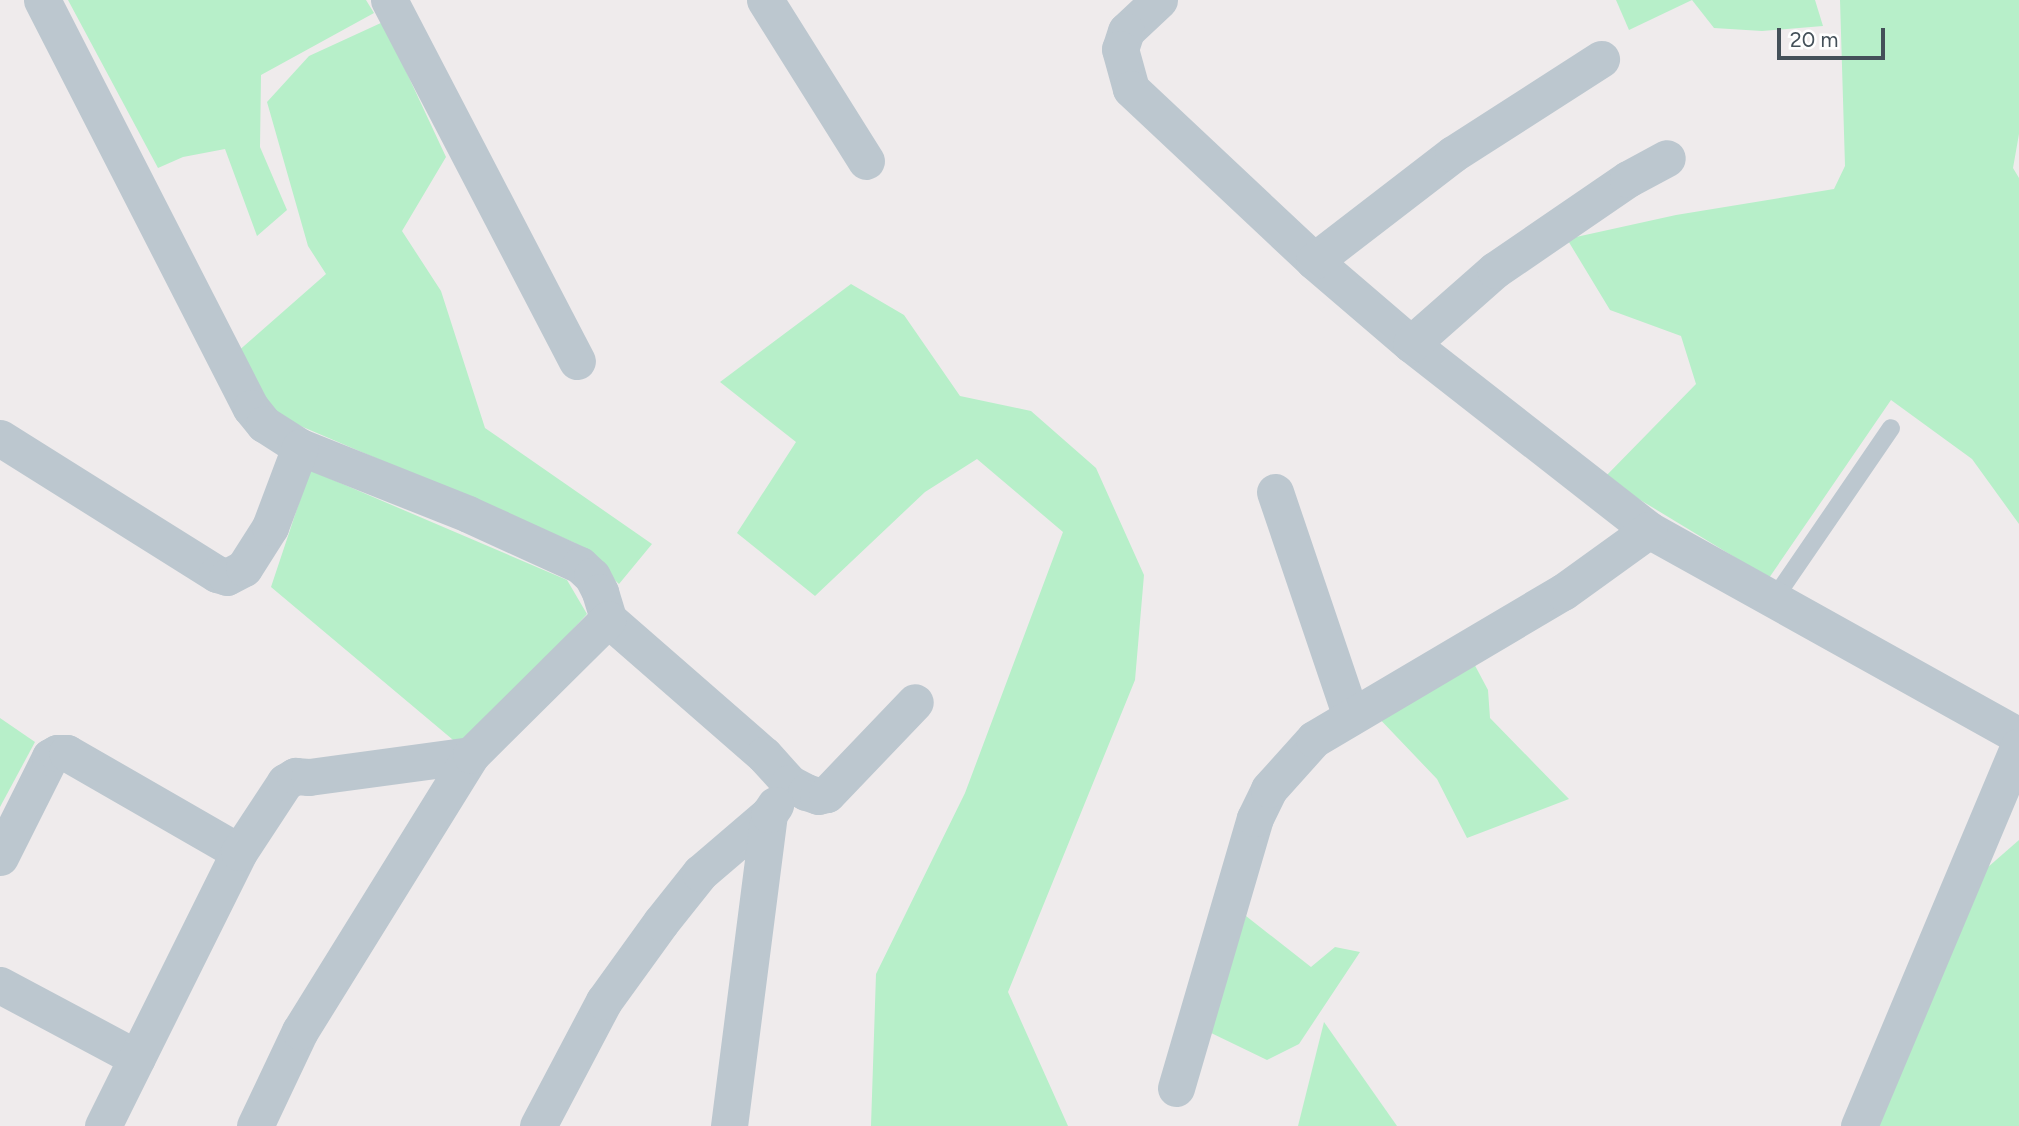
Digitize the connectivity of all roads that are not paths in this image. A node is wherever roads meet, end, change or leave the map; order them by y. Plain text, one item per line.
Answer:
1 (42, 0) edge
2 (388, 0) edge
3 (765, 0) edge
4 (1158, 0) edge
5 (1601, 59) dead end
6 (1667, 158) dead end
7 (866, 162) dead end
8 (1314, 261) junction
9 (1411, 344) junction
10 (577, 361) dead end
11 (1891, 428) dead end
12 (0, 438) edge
13 (300, 447) junction
14 (1275, 492) dead end
15 (1649, 530) junction
16 (1774, 599) junction
17 (608, 619) junction
18 (915, 702) dead end
19 (1350, 716) junction
20 (2019, 736) edge
21 (2019, 746) edge
22 (471, 755) junction
23 (789, 783) junction
24 (769, 814) junction
25 (239, 852) junction
26 (0, 857) edge
27 (0, 985) edge
28 (137, 1058) junction
29 (1176, 1088) dead end
30 (103, 1126) edge
31 (255, 1126) edge
32 (538, 1126) edge
33 (729, 1126) edge
34 (1859, 1126) edge

1 - 13 street
2 - 10 street
3 - 7 street
4 - 8 street
5 - 8 street
6 - 9 street
8 - 9 street
9 - 15 street
11 - 16 lane
12 - 13 street
13 - 17 street
14 - 19 street
15 - 16 street
15 - 19 street
16 - 20 street
17 - 22 street
17 - 23 street
18 - 23 street
19 - 29 street
21 - 34 street
22 - 25 street
22 - 31 street
23 - 24 street
24 - 32 street
24 - 33 street
25 - 26 street
25 - 28 street
27 - 28 street
28 - 30 street

